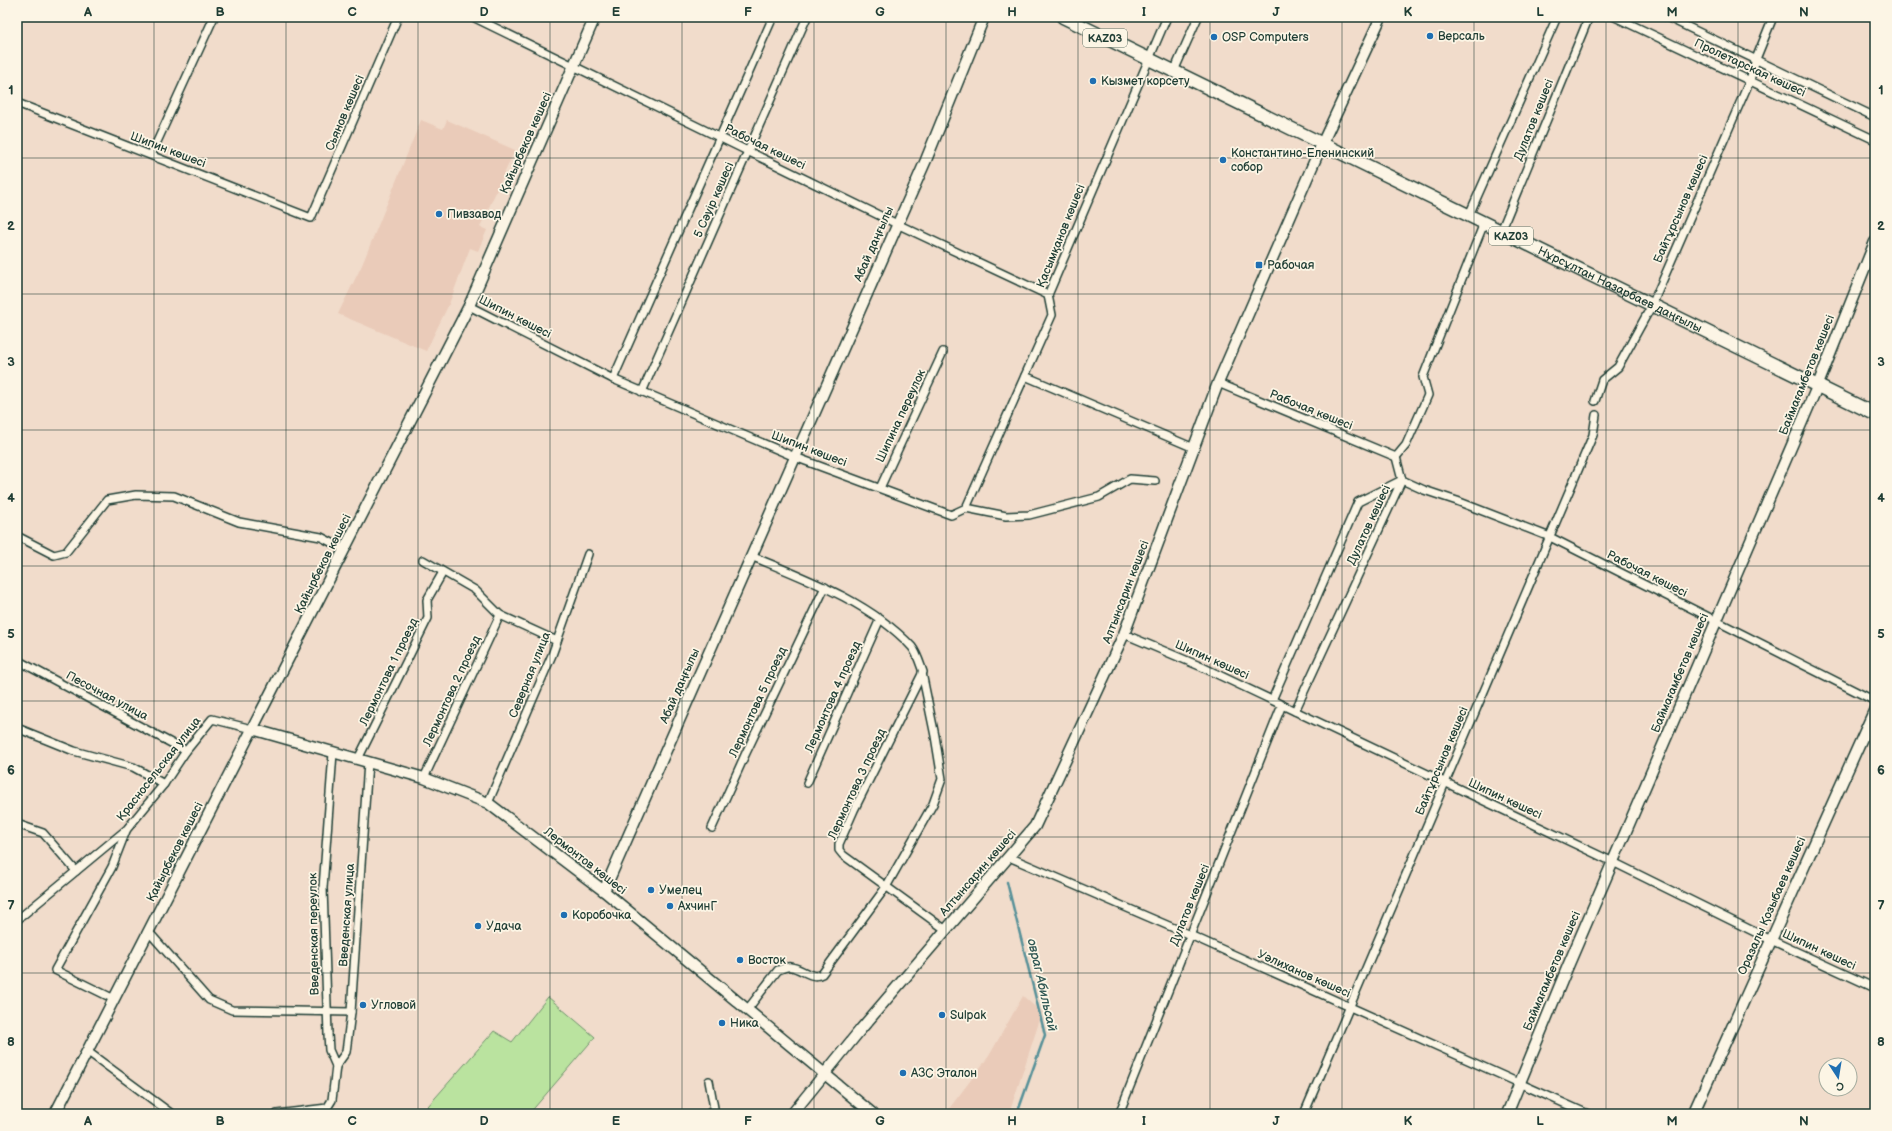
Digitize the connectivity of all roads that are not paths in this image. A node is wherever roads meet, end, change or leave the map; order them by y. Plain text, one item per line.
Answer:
1 (214, 17) edge
2 (398, 17) edge
3 (473, 17) edge
4 (595, 17) edge
5 (773, 17) edge
6 (807, 17) edge
7 (984, 17) edge
8 (1063, 17) edge
9 (1167, 17) edge
10 (1198, 17) edge
11 (1381, 17) edge
12 (1557, 17) edge
13 (1589, 17) edge
14 (1615, 17) edge
15 (1667, 17) edge
16 (1773, 17) edge
17 (1756, 58) junction
18 (1148, 59) junction
19 (574, 67) junction
20 (1174, 71) junction
21 (1750, 80) junction
22 (17, 103) edge
23 (1875, 117) edge
24 (720, 137) junction
25 (1875, 140) edge
26 (1322, 144) junction
27 (748, 150) junction
28 (151, 155) junction
29 (1469, 215) junction
30 (311, 218) joint
31 (1484, 223) junction
32 (897, 224) junction
33 (1501, 231) junction
34 (1875, 242) edge
35 (1048, 295) junction
36 (1652, 305) junction
37 (469, 306) junction
38 (942, 352) dead end
39 (1025, 376) junction
40 (613, 379) junction
41 (1218, 383) junction
42 (1817, 387) junction
43 (642, 392) junction
44 (1595, 401) dead end
45 (1875, 414) edge
46 (1596, 415) dead end
47 (1194, 448) junction
48 (795, 457) junction
49 (1396, 457) junction
50 (1402, 478) junction
51 (1155, 481) dead end
52 (880, 488) junction
53 (966, 508) junction
54 (17, 536) edge
55 (1550, 537) junction
56 (344, 550) junction
57 (588, 554) dead end
58 (751, 556) junction
59 (423, 560) dead end
60 (443, 572) junction
61 (825, 587) junction
62 (500, 615) junction
63 (880, 619) junction
64 (1716, 621) junction
65 (1124, 634) junction
66 (557, 642) junction
67 (17, 660) edge
68 (923, 673) junction
69 (1272, 700) junction
70 (1875, 701) edge
71 (1282, 705) junction
72 (1875, 709) edge
73 (1295, 711) junction
74 (17, 728) edge
75 (252, 730) junction
76 (186, 751) junction
77 (333, 753) junction
78 (358, 759) junction
79 (368, 762) junction
80 (424, 778) junction
81 (1445, 782) junction
82 (807, 783) dead end
83 (164, 784) junction
84 (488, 803) junction
85 (17, 824) edge
86 (712, 828) dead end
87 (127, 829) junction
88 (1009, 858) junction
89 (1613, 862) junction
90 (76, 871) junction
91 (886, 888) junction
92 (604, 891) junction
93 (17, 920) edge
94 (946, 930) junction
95 (148, 931) junction
96 (1190, 935) junction
97 (1771, 940) junction
98 (1875, 988) edge
99 (114, 999) junction
100 (1350, 1007) junction
101 (748, 1010) junction
102 (327, 1011) junction
103 (351, 1012) junction
104 (87, 1051) junction
105 (336, 1066) junction
106 (826, 1074) junction
107 (709, 1081) dead end
108 (1520, 1084) junction
109 (55, 1114) edge
110 (172, 1114) edge
111 (277, 1114) edge
112 (709, 1114) edge
113 (792, 1114) edge
114 (873, 1114) edge
115 (1119, 1114) edge
116 (1304, 1114) edge
117 (1507, 1114) edge
118 (1588, 1114) edge
119 (1693, 1114) edge

1 - 28 street
2 - 30 street, Сьянов көшесі
3 - 19 street, Рабочая көшесі
4 - 19 street, Қайырбеков көшесі
5 - 24 street, 5 Сәуір көшесі
6 - 27 street, 5 Сәуір көшесі
7 - 32 street, Абай даңғылы
8 - 18 main road, Нұрсұлтан Назарбаев даңғылы / KАZ03
9 - 18 street, Қасымқанов көшесі
10 - 20 street
11 - 26 street, Алтынсарин көшесі
12 - 29 street, Дулатов көшесі
13 - 33 street, Дулатов көшесі
14 - 21 street, Пролетарская көшесі
15 - 17 street, Пролетарская көшесі
16 - 17 street, Байтұрсынов көшесі
17 - 21 street, Байтұрсынов көшесі
17 - 23 street, Пролетарская көшесі
18 - 20 main road, Нұрсұлтан Назарбаев даңғылы / KАZ03
18 - 35 street, Қасымқанов көшесі
19 - 24 street, Рабочая көшесі
19 - 37 street, Қайырбеков көшесі
20 - 26 main road, Нұрсұлтан Назарбаев даңғылы / KАZ03
21 - 25 street, Пролетарская көшесі
21 - 36 street, Байтұрсынов көшесі
22 - 28 street, Шипин көшесі
24 - 27 street, Рабочая көшесі
24 - 40 street, 5 Сәуір көшесі
26 - 29 main road, Нұрсұлтан Назарбаев даңғылы / KАZ03
26 - 41 street, Алтынсарин көшесі
27 - 32 street, Рабочая көшесі
27 - 43 street, 5 Сәуір көшесі
28 - 30 street, Шипин көшесі
29 - 31 main road, Нұрсұлтан Назарбаев даңғылы / KАZ03
31 - 33 main road, Нұрсұлтан Назарбаев даңғылы / KАZ03
31 - 49 street
32 - 35 street, Рабочая көшесі
32 - 48 street, Абай даңғылы
33 - 36 main road, Нұрсұлтан Назарбаев даңғылы / KАZ03
34 - 42 street, Баймағамбетов көшесі
35 - 39 street, Қасымқанов көшесі
36 - 42 main road, Нұрсұлтан Назарбаев даңғылы / KАZ03
36 - 44 street, Байтұрсынов көшесі
37 - 40 street, Шипин көшесі
37 - 56 street, Қайырбеков көшесі
38 - 52 street, Шипина переулок
39 - 47 street
39 - 53 street, Қасымқанов көшесі
40 - 43 street, Шипин көшесі
41 - 47 street, Алтынсарин көшесі
41 - 49 street, Рабочая көшесі
42 - 45 main road, Нұрсұлтан Назарбаев даңғылы / KАZ03
42 - 64 street, Баймағамбетов көшесі
43 - 48 street, Шипин көшесі
46 - 55 street, Байтұрсынов көшесі
47 - 65 street, Алтынсарин көшесі
48 - 52 street, Шипин көшесі
48 - 58 street, Абай даңғылы
49 - 50 street
50 - 55 street, Рабочая көшесі
50 - 69 street, Дулатов көшесі
50 - 73 street, Дулатов көшесі
51 - 53 street, Шипин көшесі
52 - 53 street, Шипин көшесі
54 - 56 street
55 - 64 street, Рабочая көшесі
55 - 81 street, Байтұрсынов көшесі
56 - 75 street, Қайырбеков көшесі
57 - 66 street, Северная улица
58 - 61 street
58 - 92 street, Абай даңғылы
59 - 60 street
60 - 62 street
60 - 78 street, Лермонтова 1 проезд
61 - 63 street
61 - 86 street, Лермонтова 5 проезд
62 - 66 street
62 - 80 street, Лермонтова 2 проезд
63 - 68 street
63 - 82 street, Лермонтова 4 проезд
64 - 70 street, Рабочая көшесі
64 - 89 street, Баймағамбетов көшесі
65 - 69 street, Шипин көшесі
65 - 88 street, Алтынсарин көшесі
66 - 84 street, Северная улица
67 - 76 street, Песочная улица
68 - 91 street
68 - 91 street, Лермонтова 3 проезд
69 - 71 street, Шипин көшесі
71 - 73 street, Шипин көшесі
71 - 96 street, Дулатов көшесі
72 - 97 street, Оразалы Қозыбаев көшесі
73 - 81 street, Шипин көшесі
74 - 83 street
75 - 76 street, Красносельская улица
75 - 77 street, Лермонтов көшесі
75 - 95 street, Қайырбеков көшесі
76 - 83 street, Красносельская улица
77 - 78 street, Лермонтов көшесі
77 - 102 street, Введенская переулок
78 - 79 street, Лермонтов көшесі
79 - 80 street, Лермонтов көшесі
79 - 103 street, Введенская улица
80 - 84 street, Лермонтов көшесі
81 - 89 street, Шипин көшесі
81 - 100 street, Байтұрсынов көшесі
83 - 87 street, Красносельская улица
84 - 92 street, Лермонтов көшесі
85 - 90 street
87 - 90 street, Красносельская улица
87 - 99 street
88 - 94 street, Алтынсарин көшесі
88 - 96 street, Уәлиханов көшесі
89 - 97 street, Шипин көшесі
89 - 108 street, Баймағамбетов көшесі
90 - 93 street, Красносельская улица
91 - 94 street, Лермонтова 3 проезд
91 - 101 street
92 - 101 street, Лермонтов көшесі
94 - 106 street, Алтынсарин көшесі
95 - 99 street, Қайырбеков көшесі
95 - 102 street
96 - 100 street, Уәлиханов көшесі
96 - 115 street, Дулатов көшесі
97 - 98 street, Шипин көшесі
97 - 119 street, Оразалы Қозыбаев көшесі
99 - 104 street, Қайырбеков көшесі
100 - 108 street, Уәлиханов көшесі
100 - 116 street, Байтұрсынов көшесі
101 - 106 street, Лермонтов көшесі
102 - 103 street
102 - 105 street, Введенская переулок
103 - 105 street, Введенская улица
104 - 109 street, Қайырбеков көшесі
104 - 110 street
105 - 111 street, Введенская переулок
106 - 113 street, Алтынсарин көшесі
106 - 114 street, Лермонтов көшесі
107 - 112 street
108 - 117 street, Баймағамбетов көшесі
108 - 118 street, Уәлиханов көшесі

